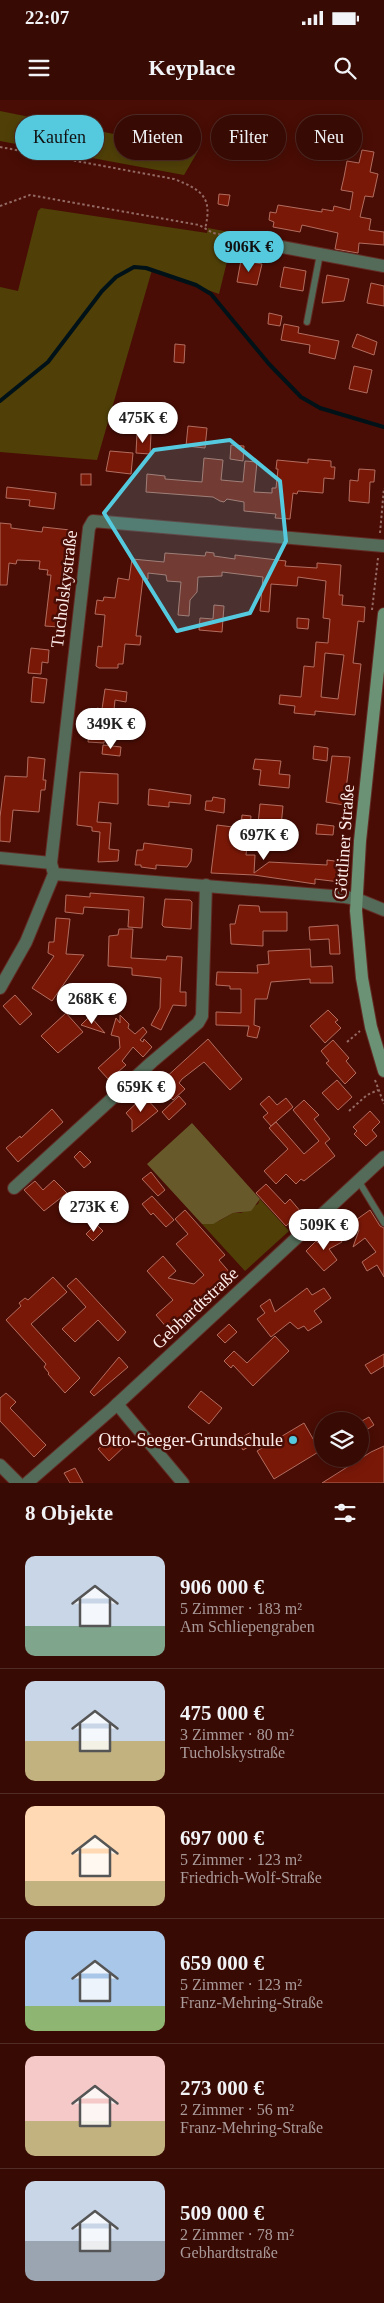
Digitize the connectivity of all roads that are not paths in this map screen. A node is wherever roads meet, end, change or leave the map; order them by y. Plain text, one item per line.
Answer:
1 (234, 238) road end
2 (320, 254) junction
3 (384, 266) edge
4 (307, 322) dead end
5 (382, 546) edge
6 (384, 614) edge
7 (0, 858) edge
8 (53, 869) junction
9 (206, 885) junction
10 (357, 899) junction
11 (384, 910) edge
12 (0, 988) edge
13 (384, 1070) edge
14 (384, 1157) edge
15 (358, 1180) junction
16 (14, 1188) dead end
17 (384, 1223) edge
18 (117, 1404) junction
19 (0, 1465) edge
20 (18, 1483) edge
21 (28, 1483) edge
22 (183, 1483) edge

1 - 2 street
2 - 3 street
2 - 4 lane
5 - 8 street, Tucholskystraße
6 - 10 street, Göttliner Straße
7 - 8 street
8 - 9 street
8 - 12 street, Tucholskystraße
9 - 10 street
9 - 16 street
10 - 11 street
10 - 13 street, Göttliner Straße
14 - 15 street, Gebhardtstraße
15 - 17 lane
15 - 18 street, Gebhardtstraße
18 - 21 street, Gebhardtstraße
18 - 22 street
19 - 20 street

